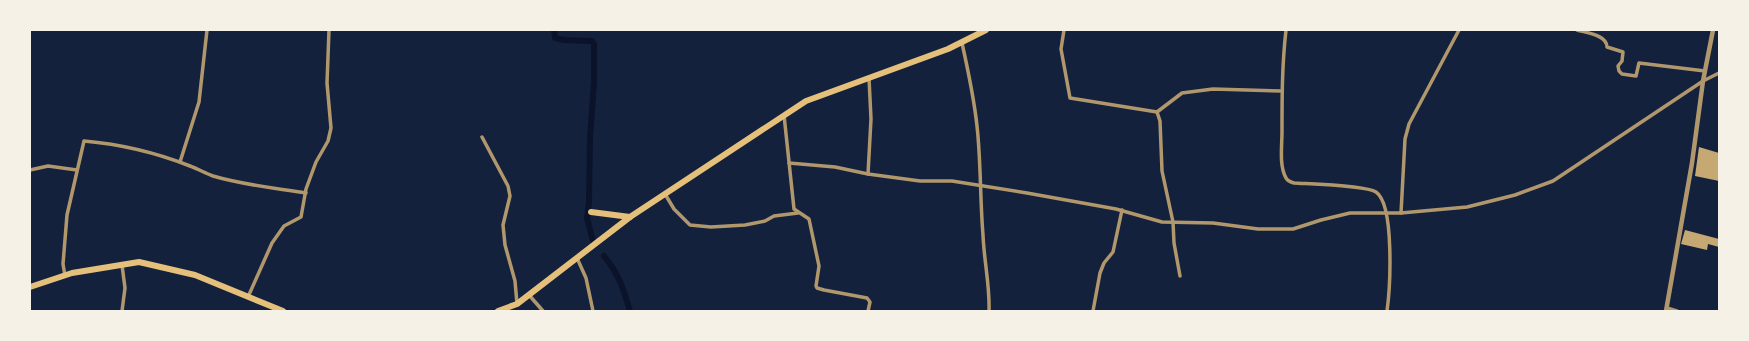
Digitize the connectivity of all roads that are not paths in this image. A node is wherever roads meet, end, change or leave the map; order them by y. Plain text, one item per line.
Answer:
1 (207, 30) edge
2 (328, 30) edge
3 (986, 30) edge
4 (1064, 30) edge
5 (1286, 30) edge
6 (1459, 30) edge
7 (1577, 30) edge
8 (1713, 30) edge
9 (962, 43) junction
10 (1705, 70) junction
11 (1719, 73) edge
12 (869, 78) junction
13 (1703, 81) junction
14 (1281, 91) junction
15 (1157, 112) junction
16 (784, 115) junction
17 (482, 137) dead end
18 (180, 162) junction
19 (790, 163) junction
20 (30, 170) edge
21 (77, 170) junction
22 (868, 174) junction
23 (979, 186) junction
24 (306, 193) junction
25 (665, 194) junction
26 (1122, 210) junction
27 (591, 212) dead end
28 (799, 213) junction
29 (1386, 213) junction
30 (1401, 213) junction
31 (630, 217) junction
32 (1173, 222) junction
33 (577, 258) junction
34 (122, 265) junction
35 (64, 276) junction
36 (1180, 276) dead end
37 (30, 287) edge
38 (529, 295) junction
39 (248, 297) junction
40 (517, 304) junction
41 (1666, 310) edge
42 (122, 311) edge
43 (282, 311) edge
44 (498, 311) edge
45 (543, 311) edge
46 (593, 311) edge
47 (868, 311) edge
48 (989, 311) edge
49 (1093, 311) edge
50 (1387, 311) edge
51 (1678, 311) edge

1 - 18 street
2 - 24 street
3 - 9 highway
4 - 15 street
5 - 14 street
6 - 30 street
7 - 10 street
8 - 10 street
9 - 12 highway
9 - 23 street
10 - 13 street
11 - 13 street
12 - 16 highway
12 - 22 street
13 - 30 street
13 - 41 street
14 - 15 street
14 - 29 street
15 - 32 street
16 - 19 street
16 - 25 highway
17 - 40 street
18 - 21 street
18 - 24 street
19 - 22 street
19 - 28 street
20 - 21 street
21 - 35 street
22 - 23 street
23 - 26 street
23 - 48 street
24 - 39 street
25 - 28 street
25 - 31 highway
26 - 32 street
26 - 49 street
27 - 31 highway
28 - 47 street
29 - 30 street
29 - 32 street
29 - 50 street
31 - 33 highway
32 - 36 street
33 - 38 highway
33 - 46 street
34 - 35 highway
34 - 39 highway
34 - 42 street
35 - 37 highway
38 - 40 highway
38 - 45 street
39 - 43 highway
40 - 44 highway
41 - 51 street

